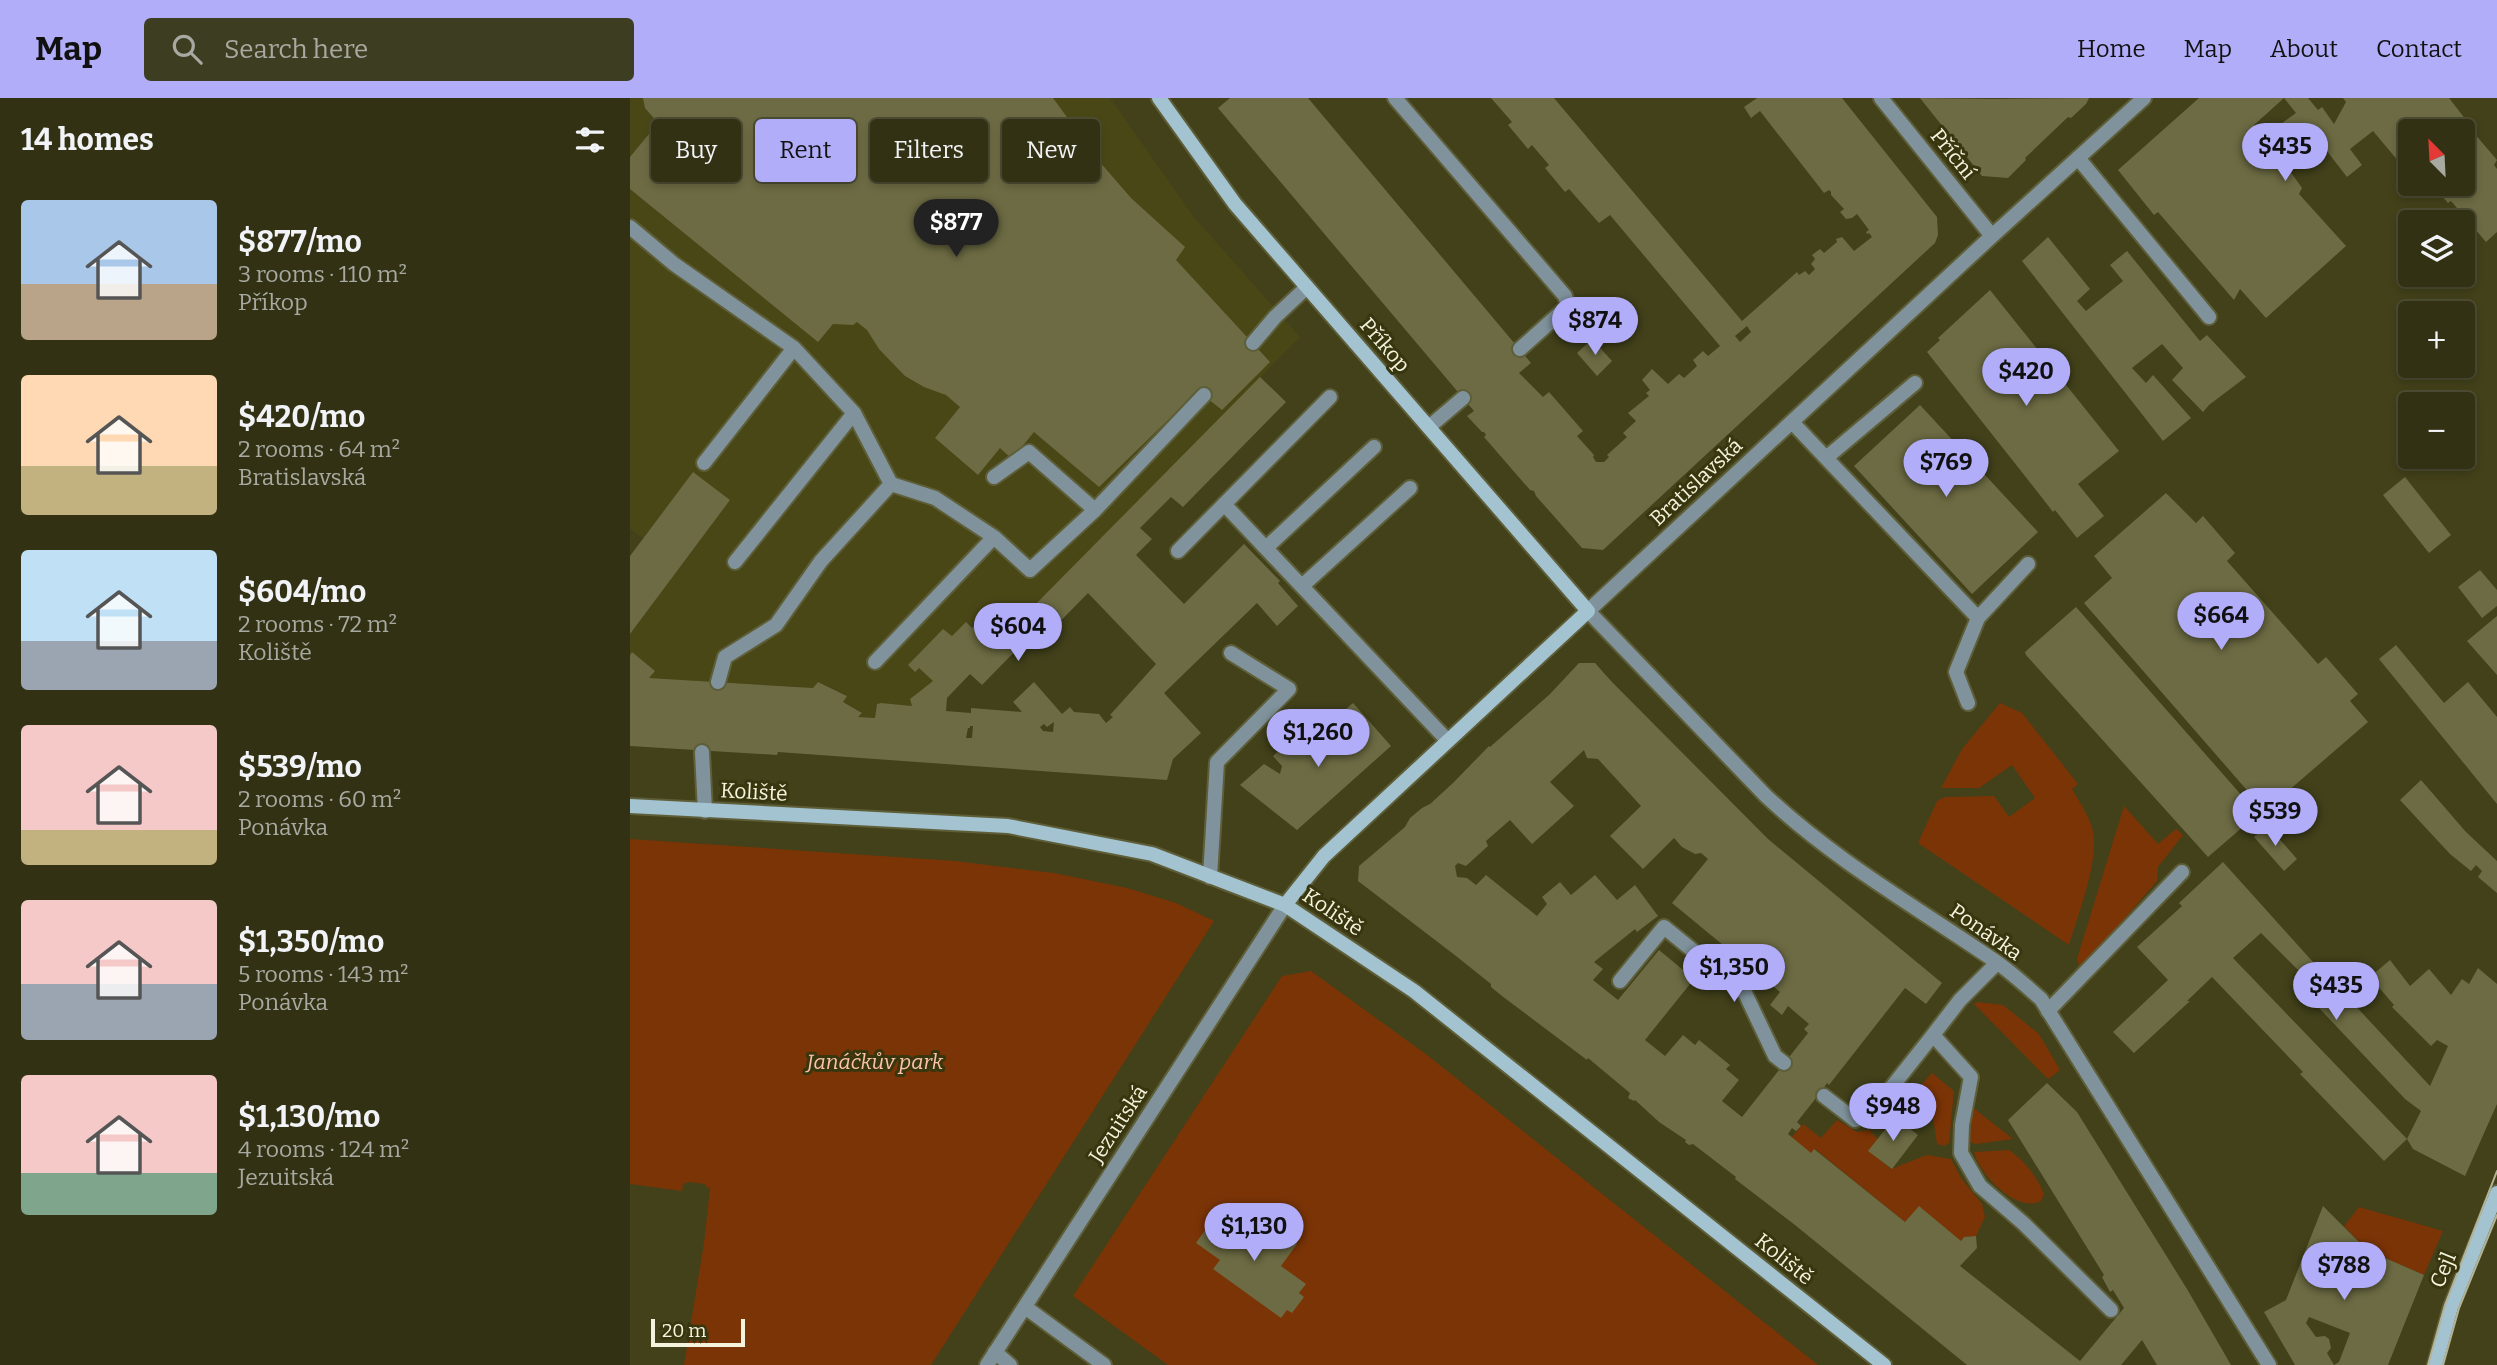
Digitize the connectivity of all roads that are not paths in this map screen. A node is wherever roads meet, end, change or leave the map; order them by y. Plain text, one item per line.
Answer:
1 (1159, 98) edge
2 (1395, 98) edge
3 (1881, 98) edge
4 (2144, 98) edge
5 (2078, 158) junction
6 (630, 228) edge
7 (1992, 236) junction
8 (1307, 287) junction
9 (2209, 317) dead end
10 (1253, 343) dead end
11 (794, 348) junction
12 (1520, 349) dead end
13 (1915, 383) dead end
14 (1204, 395) dead end
15 (1330, 397) dead end
16 (1463, 398) dead end
17 (854, 413) junction
18 (1792, 422) junction
19 (1429, 428) junction
20 (1374, 447) dead end
21 (1826, 458) junction
22 (704, 463) dead end
23 (994, 477) dead end
24 (891, 484) junction
25 (1410, 488) dead end
26 (1224, 504) junction
27 (1095, 510) junction
28 (994, 537) junction
29 (1266, 548) junction
30 (1178, 551) dead end
31 (735, 562) dead end
32 (2028, 564) dead end
33 (1302, 586) junction
34 (1588, 611) junction
35 (1978, 618) junction
36 (1231, 653) dead end
37 (875, 662) dead end
38 (718, 682) dead end
39 (1968, 703) dead end
40 (1448, 741) junction
41 (702, 752) dead end
42 (630, 806) edge
43 (705, 810) junction
44 (2182, 872) dead end
45 (1210, 877) junction
46 (1285, 905) junction
47 (1997, 962) junction
48 (1620, 981) dead end
49 (2048, 1011) junction
50 (1933, 1035) junction
51 (1784, 1063) dead end
52 (1824, 1096) dead end
53 (2497, 1193) edge
54 (1025, 1307) junction
55 (2112, 1310) dead end
56 (991, 1359) edge
57 (1010, 1365) edge
58 (1104, 1365) edge
59 (1884, 1365) edge
60 (2269, 1365) edge
61 (2435, 1365) edge

1 - 8 main road, Příkop
2 - 12 street
3 - 7 street, Příční
4 - 5 street, Bratislavská
5 - 7 street, Bratislavská
5 - 9 street
6 - 11 street
7 - 18 street, Bratislavská
8 - 10 street
8 - 19 main road, Příkop
11 - 17 street
11 - 22 street
13 - 21 street
14 - 27 street
15 - 26 street
16 - 19 street
17 - 24 street
17 - 31 street
18 - 21 street
18 - 34 street, Bratislavská
19 - 34 main road, Příkop
20 - 29 street
21 - 35 street
23 - 27 street
24 - 28 street
24 - 38 street
25 - 33 street
26 - 29 street
26 - 30 street
27 - 28 street
28 - 37 street
29 - 33 street
32 - 35 street
33 - 40 street
34 - 40 main road, Bratislavská
34 - 47 street, Ponávka
35 - 39 street
36 - 45 street
40 - 46 main road, Bratislavská
41 - 43 street
42 - 43 main road, Koliště
43 - 45 main road, Koliště
44 - 49 street
45 - 46 main road, Koliště
46 - 54 street, Jezuitská
46 - 59 main road, Koliště
47 - 49 street, Ponávka
47 - 50 street
48 - 51 street
49 - 60 street, Ponávka
50 - 52 street
50 - 55 street
53 - 61 main road, Cejl
54 - 56 street, Jezuitská
54 - 58 street
56 - 57 street

